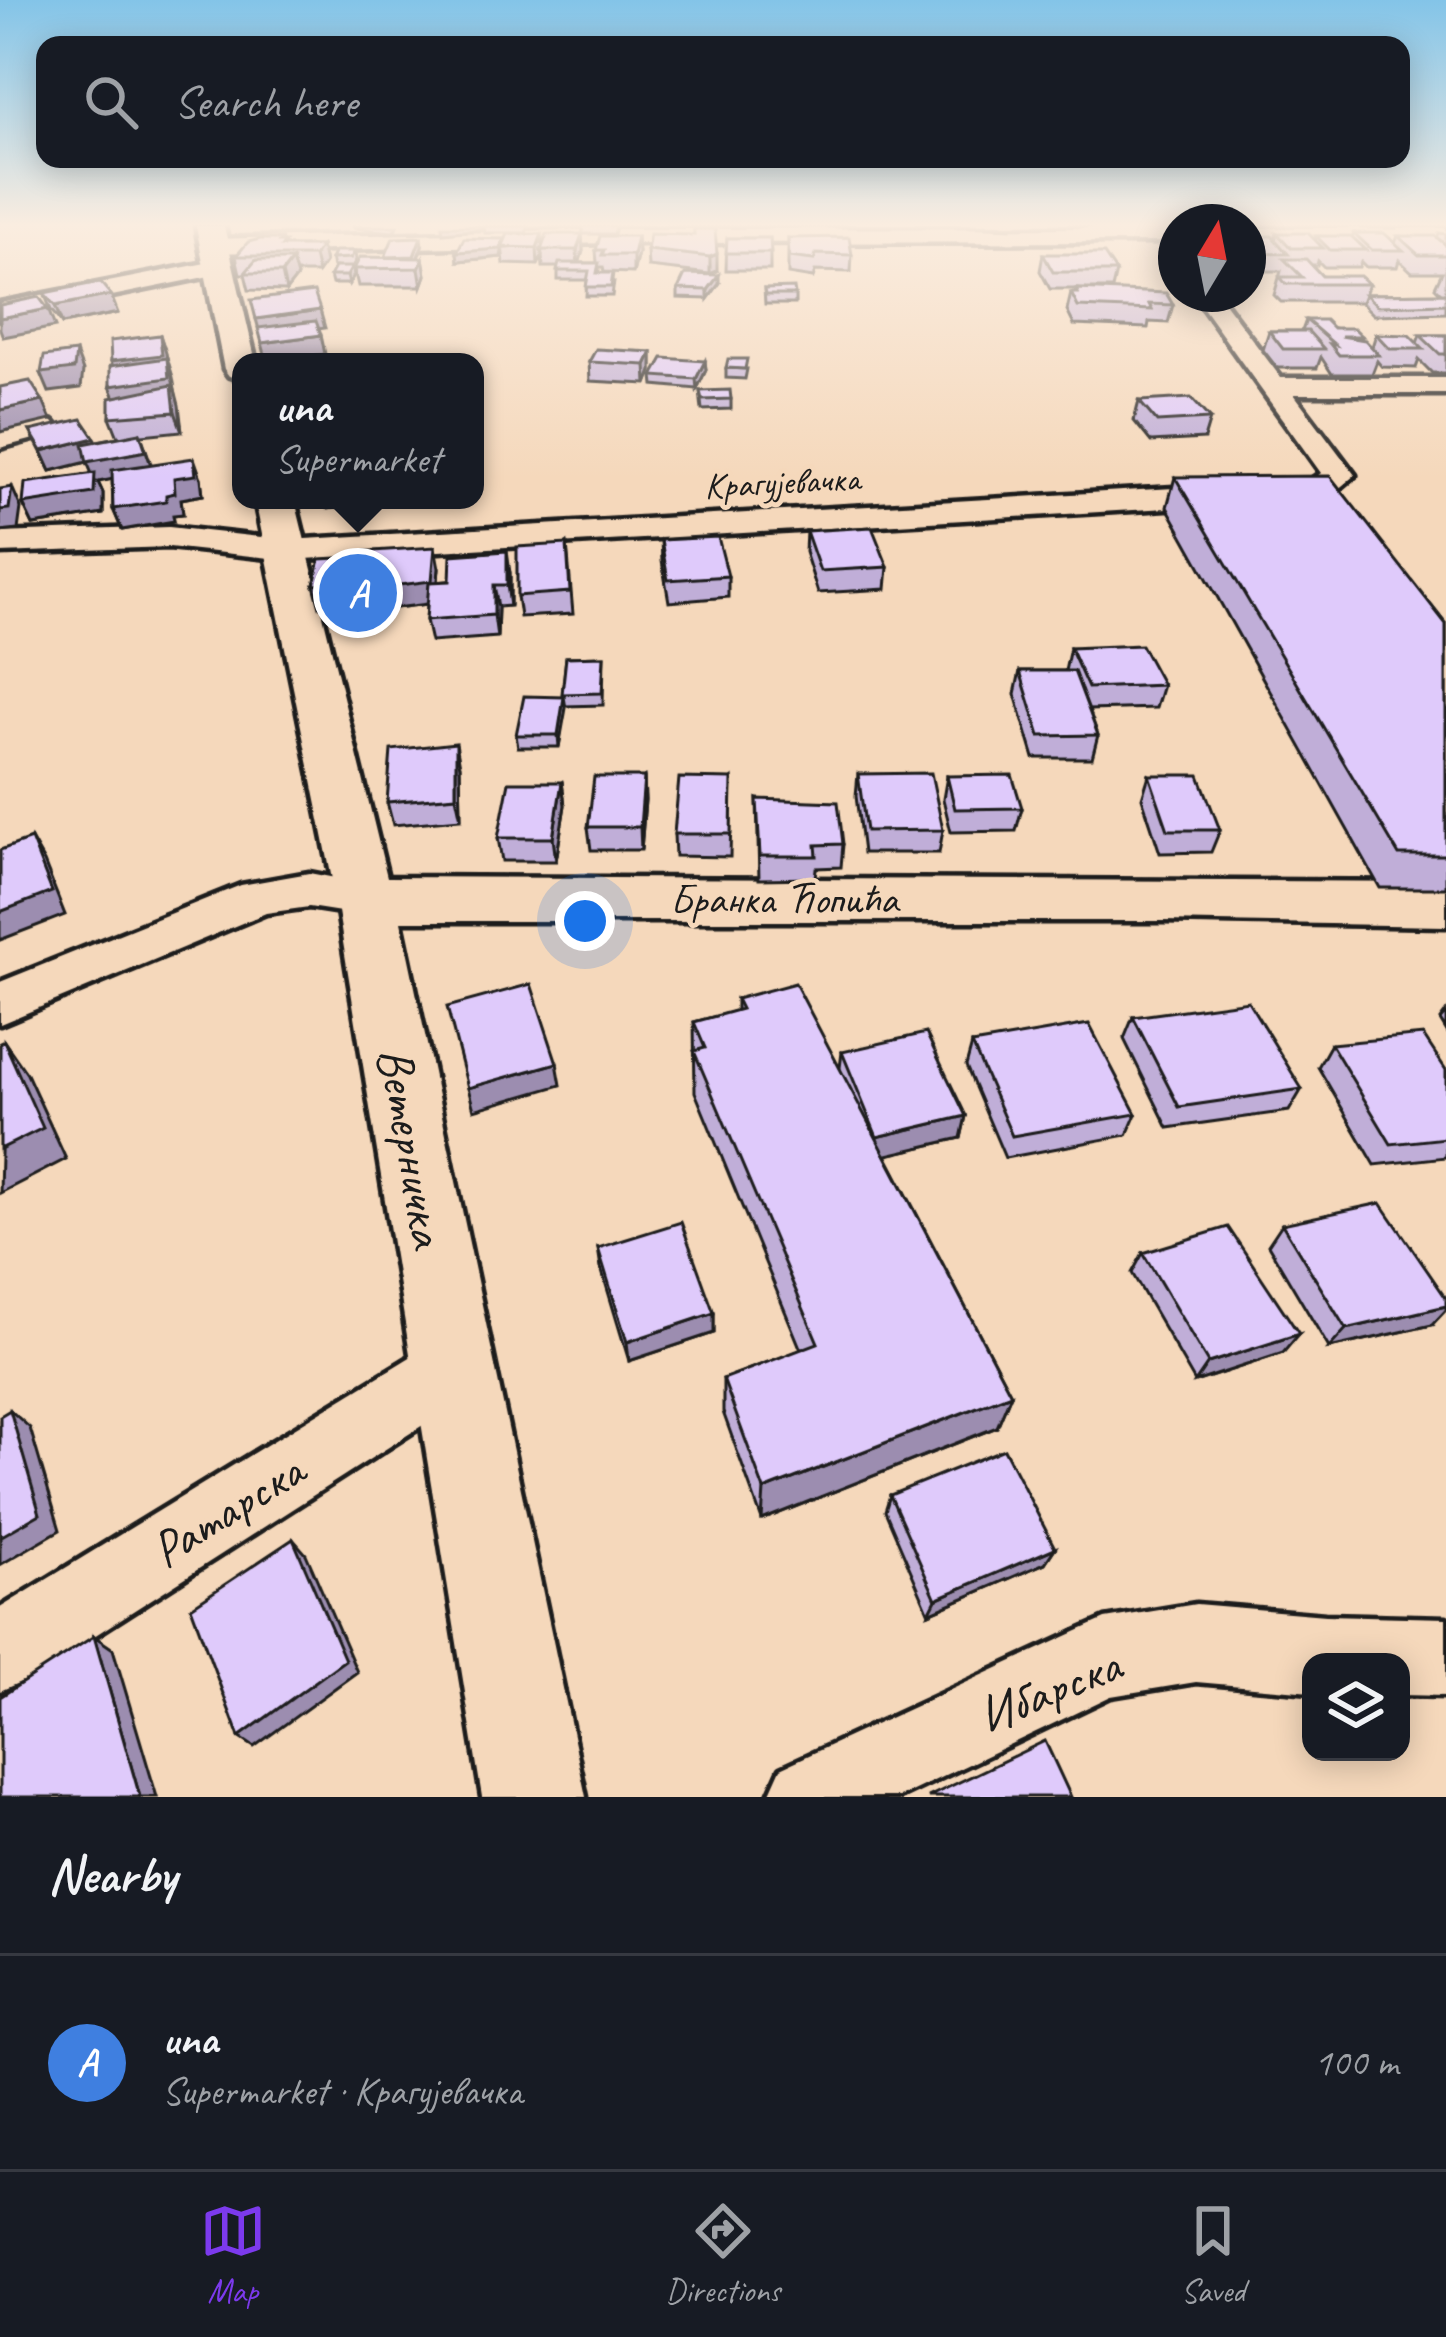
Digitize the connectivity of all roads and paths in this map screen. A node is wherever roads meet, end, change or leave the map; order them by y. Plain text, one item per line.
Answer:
1 (227, 310) edge
2 (1218, 312) edge
3 (237, 353) edge
4 (1272, 386) junction
5 (1446, 386) edge
6 (43, 428) edge
7 (0, 439) edge
8 (277, 509) edge
9 (0, 543) edge
10 (288, 550) junction
11 (366, 898) junction
12 (1446, 904) edge
13 (0, 1004) edge
14 (453, 1368) junction
15 (0, 1652) edge
16 (1446, 1657) edge
17 (534, 1797) edge
18 (810, 1797) edge

1 - 3 street
2 - 4 street, Крагујевачка
4 - 5 street
4 - 10 street, Крагујевачка
6 - 7 street
8 - 10 street, Ветерничка
9 - 10 street, Крагујевачка
10 - 11 street, Ветерничка
11 - 12 street, Бранка Ћопића
11 - 13 street, Бранка Ћопића
11 - 14 street, Ветерничка
14 - 15 street, Ратарска
14 - 17 street, Ветерничка
16 - 18 street, Ибарска

